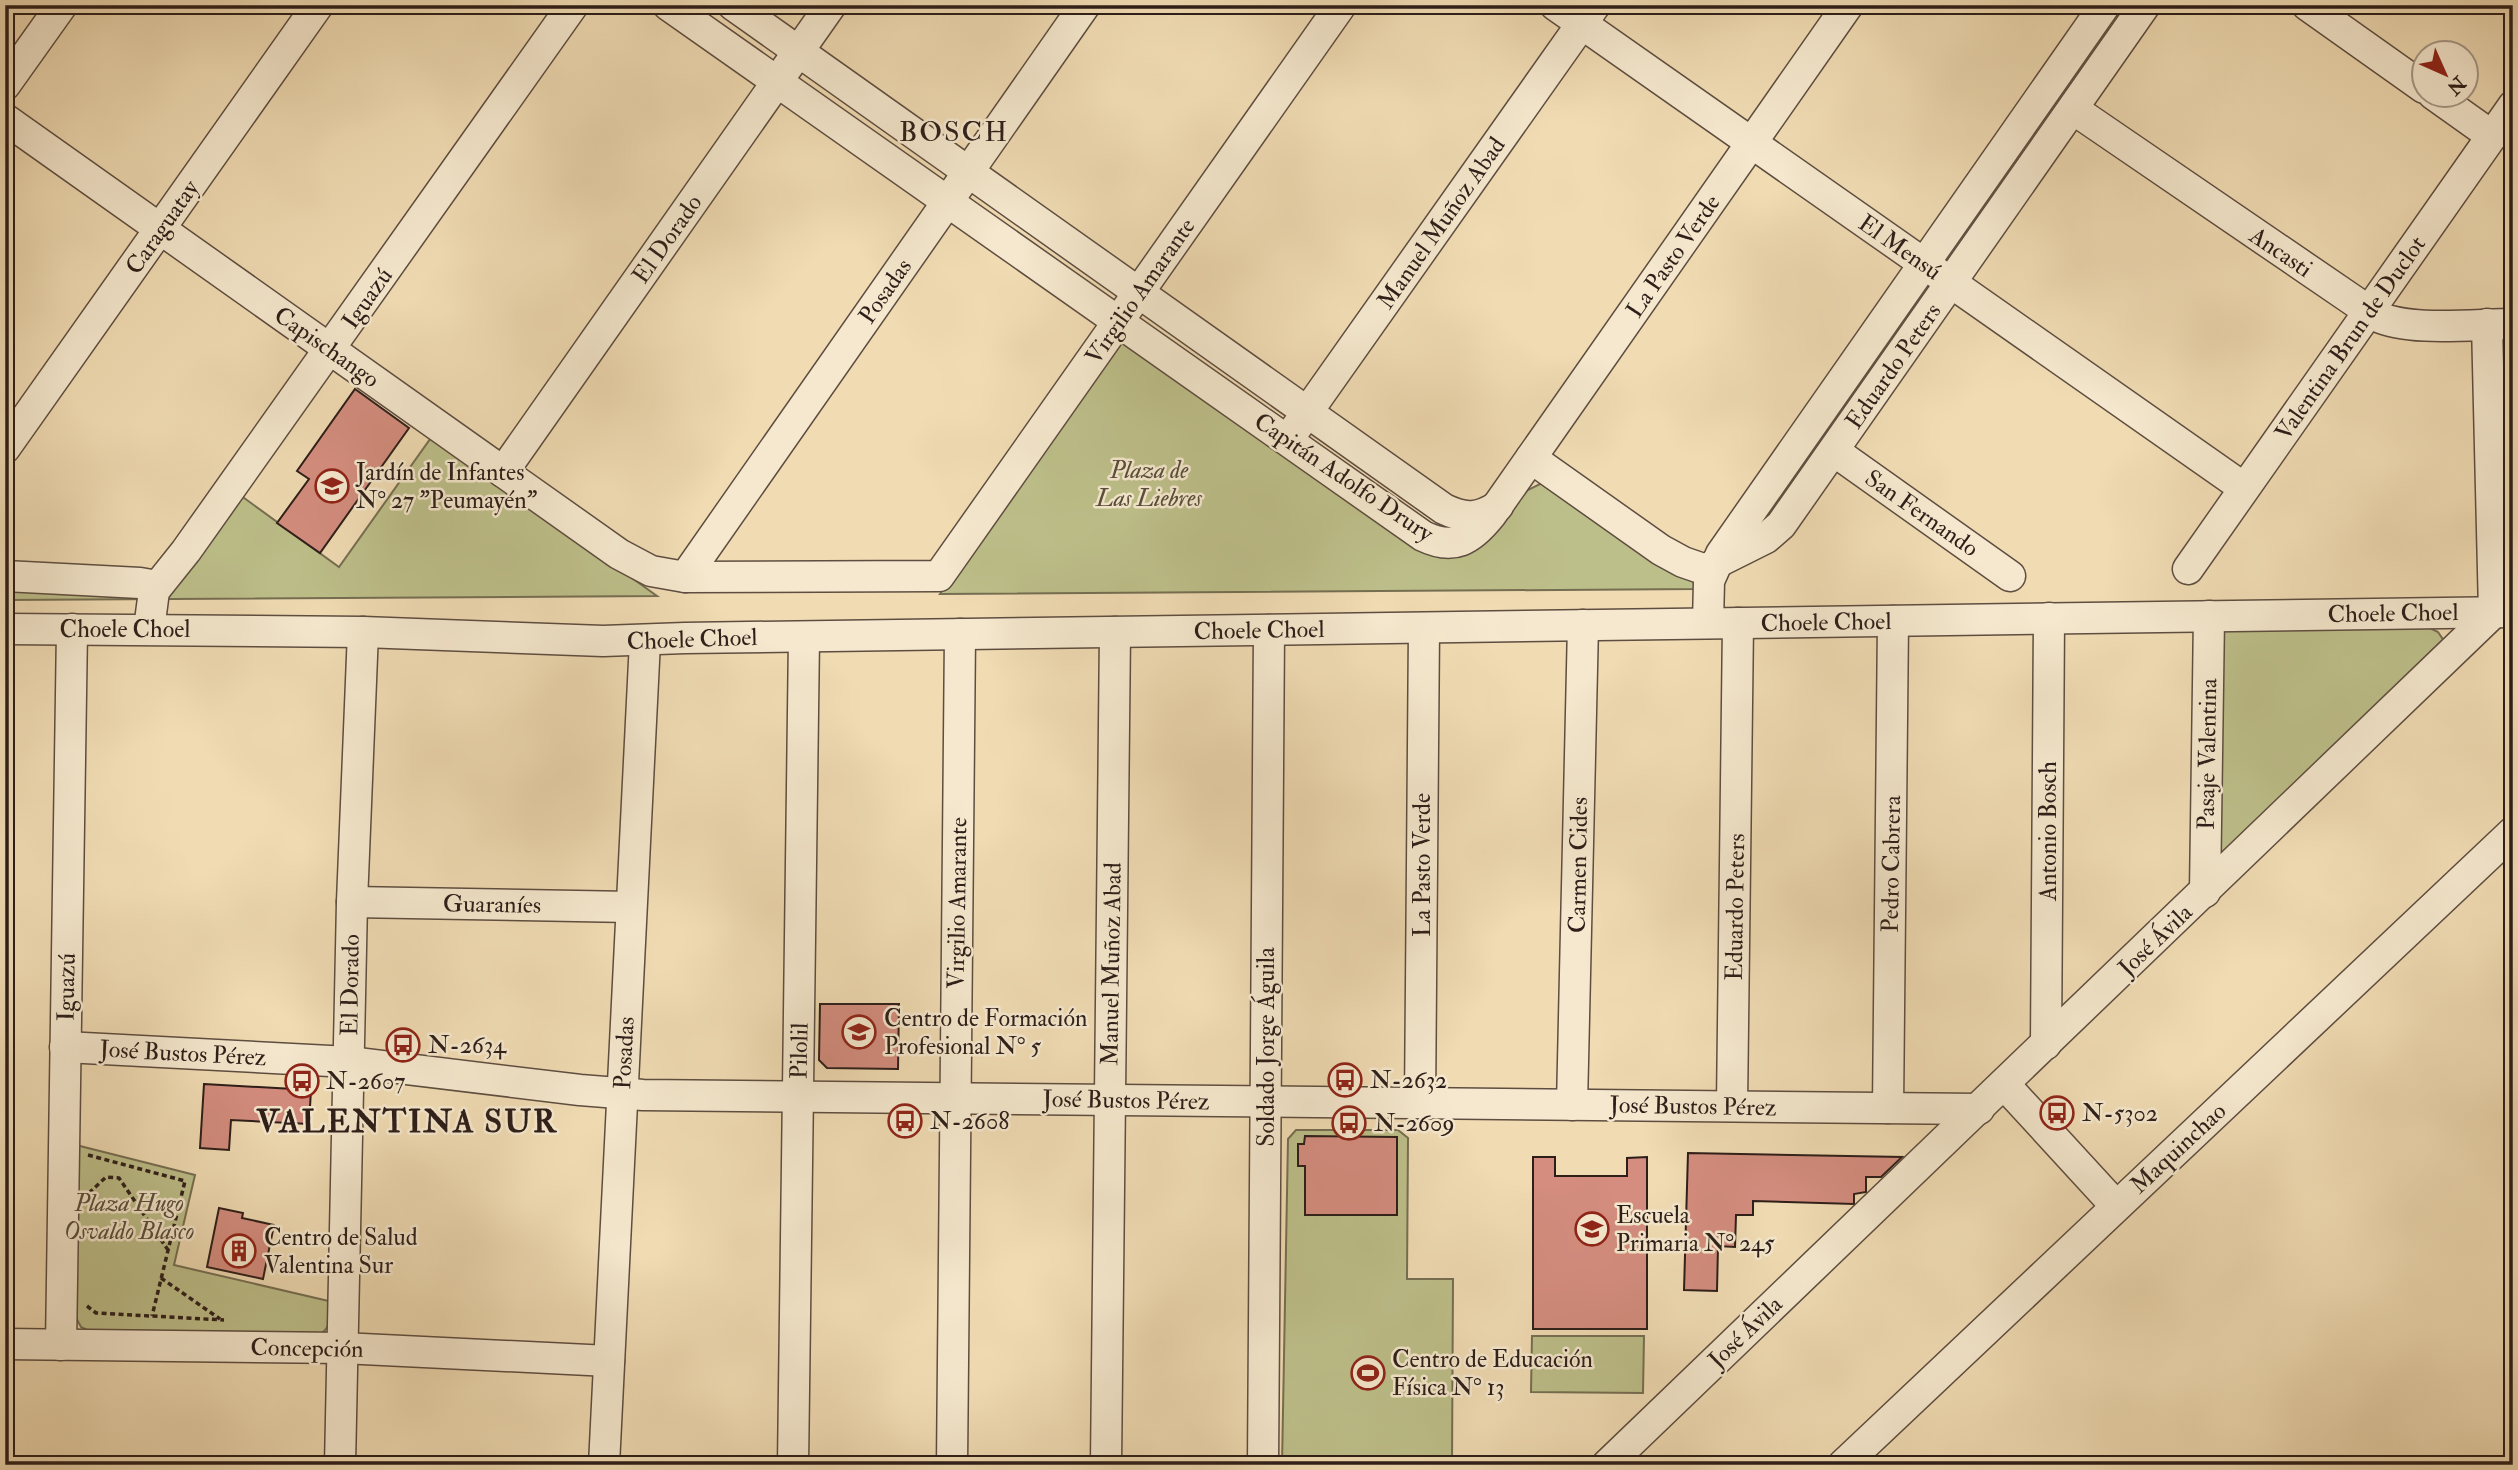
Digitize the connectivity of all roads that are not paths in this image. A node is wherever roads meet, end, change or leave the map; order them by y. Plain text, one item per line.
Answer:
1 (62, 5) edge
2 (318, 5) edge
3 (573, 5) edge
4 (668, 5) edge
5 (733, 5) edge
6 (831, 5) edge
7 (1085, 5) edge
8 (1341, 5) edge
9 (1555, 5) edge
10 (1848, 5) edge
11 (2105, 5) edge
12 (2145, 5) edge
13 (2307, 5) edge
14 (1588, 14) edge
15 (799, 52) junction
16 (2410, 78) edge
17 (777, 82) junction
18 (5, 85) edge
19 (2513, 106) edge
20 (2453, 108) edge
21 (2073, 109) junction
22 (5, 119) edge
23 (2492, 136) junction
24 (1752, 143) junction
25 (968, 172) junction
26 (948, 202) junction
27 (160, 229) junction
28 (1924, 264) junction
29 (1951, 283) junction
30 (1139, 293) junction
31 (2368, 312) junction
32 (1119, 322) junction
33 (2500, 324) edge
34 (330, 349) junction
35 (1307, 412) junction
36 (1287, 440) junction
37 (5, 448) edge
38 (1834, 451) junction
39 (1531, 458) junction
40 (503, 472) junction
41 (2244, 488) junction
42 (1498, 506) junction
43 (1714, 567) junction
44 (2188, 569) dead end
45 (5, 576) edge
46 (2010, 576) dead end
47 (685, 577) junction
48 (157, 586) junction
49 (2503, 612) edge
50 (2210, 616) junction
51 (2049, 618) junction
52 (1894, 621) junction
53 (1708, 623) junction
54 (1738, 623) junction
55 (1583, 625) junction
56 (1423, 628) junction
57 (5, 629) edge
58 (72, 629) junction
59 (149, 629) junction
60 (1269, 630) junction
61 (363, 632) junction
62 (1115, 632) junction
63 (960, 634) junction
64 (804, 637) junction
65 (645, 641) junction
66 (2513, 832) edge
67 (2205, 892) junction
68 (352, 902) junction
69 (631, 907) junction
70 (2046, 1044) junction
71 (65, 1047) junction
72 (349, 1062) junction
73 (2004, 1084) junction
74 (622, 1094) junction
75 (798, 1097) junction
76 (956, 1098) junction
77 (1110, 1100) junction
78 (1266, 1102) junction
79 (1420, 1103) junction
80 (1573, 1105) junction
81 (1732, 1106) junction
82 (1888, 1108) junction
83 (1979, 1109) junction
84 (2116, 1206) junction
85 (5, 1344) edge
86 (61, 1345) junction
87 (342, 1348) junction
88 (609, 1361) junction
89 (340, 1465) edge
90 (604, 1465) edge
91 (793, 1465) edge
92 (951, 1465) edge
93 (1106, 1465) edge
94 (1263, 1465) edge
95 (1606, 1465) edge
96 (1843, 1465) edge

1 - 18 street
2 - 27 street, Caraguatay
3 - 34 street, Iguazú
4 - 17 street, Capitán Adolfo Drury
5 - 15 street, Capitán Adolfo Drury
6 - 15 street, El Dorado
7 - 25 street, Posadas
8 - 30 street, Virgilio Amarante
9 - 14 street, El Mensú
10 - 24 street, La Pasto Verde
11 - 28 street, Eduardo Peters
12 - 21 street, Eduardo Peters
13 - 16 street
14 - 24 street, El Mensú
14 - 35 street, Manuel Muñoz Abad
15 - 17 street, El Dorado
15 - 25 street, Capitán Adolfo Drury
17 - 26 street, Capitán Adolfo Drury
17 - 40 street, El Dorado
19 - 23 street, Valentina Brun de Duclot
20 - 23 street
21 - 29 street, Eduardo Peters
21 - 31 street, Ancasti
22 - 27 street, Capischango
23 - 31 street, Valentina Brun de Duclot
24 - 28 street, El Mensú
24 - 39 street, La Pasto Verde
25 - 26 street, Posadas
25 - 30 street, Capitán Adolfo Drury
26 - 32 street, Capitán Adolfo Drury
26 - 47 street, Posadas
27 - 34 street, Capischango
27 - 37 street, Caraguatay
28 - 29 street, El Mensú
28 - 43 street, Eduardo Peters
29 - 38 street, Eduardo Peters
29 - 41 street, El Mensú
30 - 32 street, Virgilio Amarante
30 - 35 street, Capitán Adolfo Drury
31 - 33 street, Ancasti
31 - 41 street, Valentina Brun de Duclot
32 - 36 street, Capitán Adolfo Drury
32 - 47 street, Virgilio Amarante
33 - 49 street
34 - 40 street, Capischango
34 - 48 street, Iguazú
35 - 36 street, Manuel Muñoz Abad
35 - 42 street, Capitán Adolfo Drury
36 - 42 street, Capitán Adolfo Drury
38 - 43 street, Eduardo Peters
38 - 46 street, San Fernando
39 - 42 street, La Pasto Verde
39 - 43 street
40 - 47 street, Capischango
41 - 44 street, Valentina Brun de Duclot
43 - 53 street, Eduardo Peters
45 - 48 street, Choele Choel
48 - 59 street, Iguazú
49 - 50 street, Choele Choel
49 - 67 street, José Ávila
50 - 51 street, Choele Choel
50 - 67 street, Pasaje Valentina
51 - 52 street, Choele Choel
51 - 70 street, Antonio Bosch
52 - 54 street, Choele Choel
52 - 82 street, Pedro Cabrera
53 - 54 street, Choele Choel
53 - 55 street, Choele Choel
54 - 81 street, Eduardo Peters
55 - 56 street, Choele Choel
55 - 80 street, Carmen Cides
56 - 60 street, Choele Choel
56 - 79 street, La Pasto Verde
57 - 58 street, Choele Choel
58 - 59 street, Choele Choel
58 - 71 street, Iguazú
59 - 61 street, Choele Choel
60 - 62 street, Choele Choel
60 - 78 street, Soldado Jorge Águila
61 - 65 street, Choele Choel
61 - 68 street, El Dorado
62 - 63 street, Choele Choel
62 - 77 street, Manuel Muñoz Abad
63 - 64 street, Choele Choel
63 - 76 street, Virgilio Amarante
64 - 65 street, Choele Choel
64 - 75 street, Pilolil
65 - 69 street, Posadas
66 - 84 street, Maquinchao
67 - 70 street, José Ávila
68 - 69 street, Guaraníes
68 - 72 street, El Dorado
69 - 74 street, Posadas
70 - 73 street, José Ávila
71 - 72 street, José Bustos Pérez
71 - 86 street, Iguazú
72 - 74 street, José Bustos Pérez
72 - 87 street, El Dorado
73 - 83 street, José Ávila
73 - 84 street
74 - 75 street, José Bustos Pérez
74 - 88 street, Posadas
75 - 76 street, José Bustos Pérez
75 - 91 street, Pilolil
76 - 77 street, José Bustos Pérez
76 - 92 street, Virgilio Amarante
77 - 78 street, José Bustos Pérez
77 - 93 street, Manuel Muñoz Abad
78 - 79 street, José Bustos Pérez
78 - 94 street, Soldado Jorge Águila
79 - 80 street, José Bustos Pérez
80 - 81 street, José Bustos Pérez
81 - 82 street, José Bustos Pérez
82 - 83 street, José Bustos Pérez
83 - 95 street, José Ávila
84 - 96 street, Maquinchao
85 - 86 street, Concepción
86 - 87 street, Concepción
87 - 88 street, Concepción
87 - 89 street, El Dorado
88 - 90 street, Posadas

